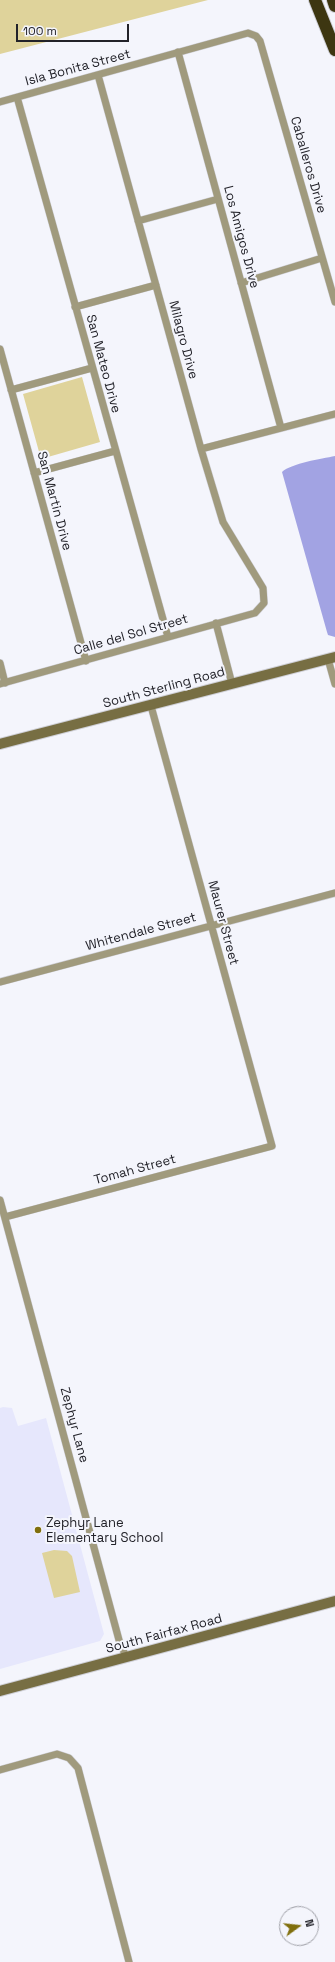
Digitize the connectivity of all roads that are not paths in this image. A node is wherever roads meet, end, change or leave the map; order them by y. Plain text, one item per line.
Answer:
1 (315, 0) edge
2 (333, 0) edge
3 (335, 6) edge
4 (256, 36) joint
5 (335, 50) edge
6 (178, 52) junction
7 (98, 75) junction
8 (17, 97) junction
9 (0, 102) edge
10 (218, 199) junction
11 (138, 221) junction
12 (322, 258) junction
13 (241, 283) junction
14 (156, 285) junction
15 (335, 302) edge
16 (75, 307) junction
17 (0, 349) edge
18 (92, 368) junction
19 (11, 390) junction
20 (335, 414) edge
21 (281, 428) junction
22 (201, 450) junction
23 (115, 451) junction
24 (34, 474) junction
25 (264, 603) joint
26 (216, 623) junction
27 (168, 637) junction
28 (331, 658) edge
29 (86, 660) junction
30 (0, 663) edge
31 (3, 683) edge
32 (232, 684) junction
33 (335, 684) edge
34 (151, 706) junction
35 (0, 744) edge
36 (335, 893) edge
37 (211, 926) junction
38 (0, 982) edge
39 (272, 1146) joint
40 (0, 1200) edge
41 (5, 1217) junction
42 (335, 1601) edge
43 (126, 1657) junction
44 (0, 1691) edge
45 (0, 1770) edge
46 (129, 1962) edge

1 - 5 highway
2 - 3 highway
4 - 6 street, Isla Bonita Street
4 - 12 street, Caballeros Drive
6 - 7 street, Isla Bonita Street
6 - 10 street, Los Amigos Drive
7 - 8 street, Isla Bonita Street
7 - 11 street, Milagro Drive
8 - 9 street, Isla Bonita Street
8 - 16 street, San Mateo Drive
10 - 11 street
10 - 13 street, Los Amigos Drive
11 - 14 street, Milagro Drive
12 - 13 street
12 - 15 street, Caballeros Drive
13 - 21 street, Los Amigos Drive
14 - 16 street
14 - 22 street, Milagro Drive
16 - 18 street, San Mateo Drive
17 - 19 street, San Martin Drive
18 - 19 street
18 - 23 street, San Mateo Drive
19 - 24 street, San Martin Drive
20 - 21 street
21 - 22 street
22 - 25 street, Milagro Drive
23 - 24 street
23 - 27 street, San Mateo Drive
24 - 29 street, San Martin Drive
25 - 26 street, Calle del Sol Street
26 - 27 street, Calle del Sol Street
26 - 32 street
27 - 29 street, Calle del Sol Street
28 - 32 street, South Sterling Road
28 - 33 street
29 - 31 street, Calle del Sol Street
30 - 31 street
32 - 34 street, South Sterling Road
34 - 35 street, South Sterling Road
34 - 37 street, Maurer Street
36 - 37 street, Whitendale Street
37 - 38 street, Whitendale Street
37 - 39 street, Maurer Street
39 - 41 street, Tomah Street
40 - 41 street, Zephyr Lane
41 - 43 street, Zephyr Lane
42 - 43 street, South Fairfax Road
43 - 44 street, South Fairfax Road
45 - 46 street

